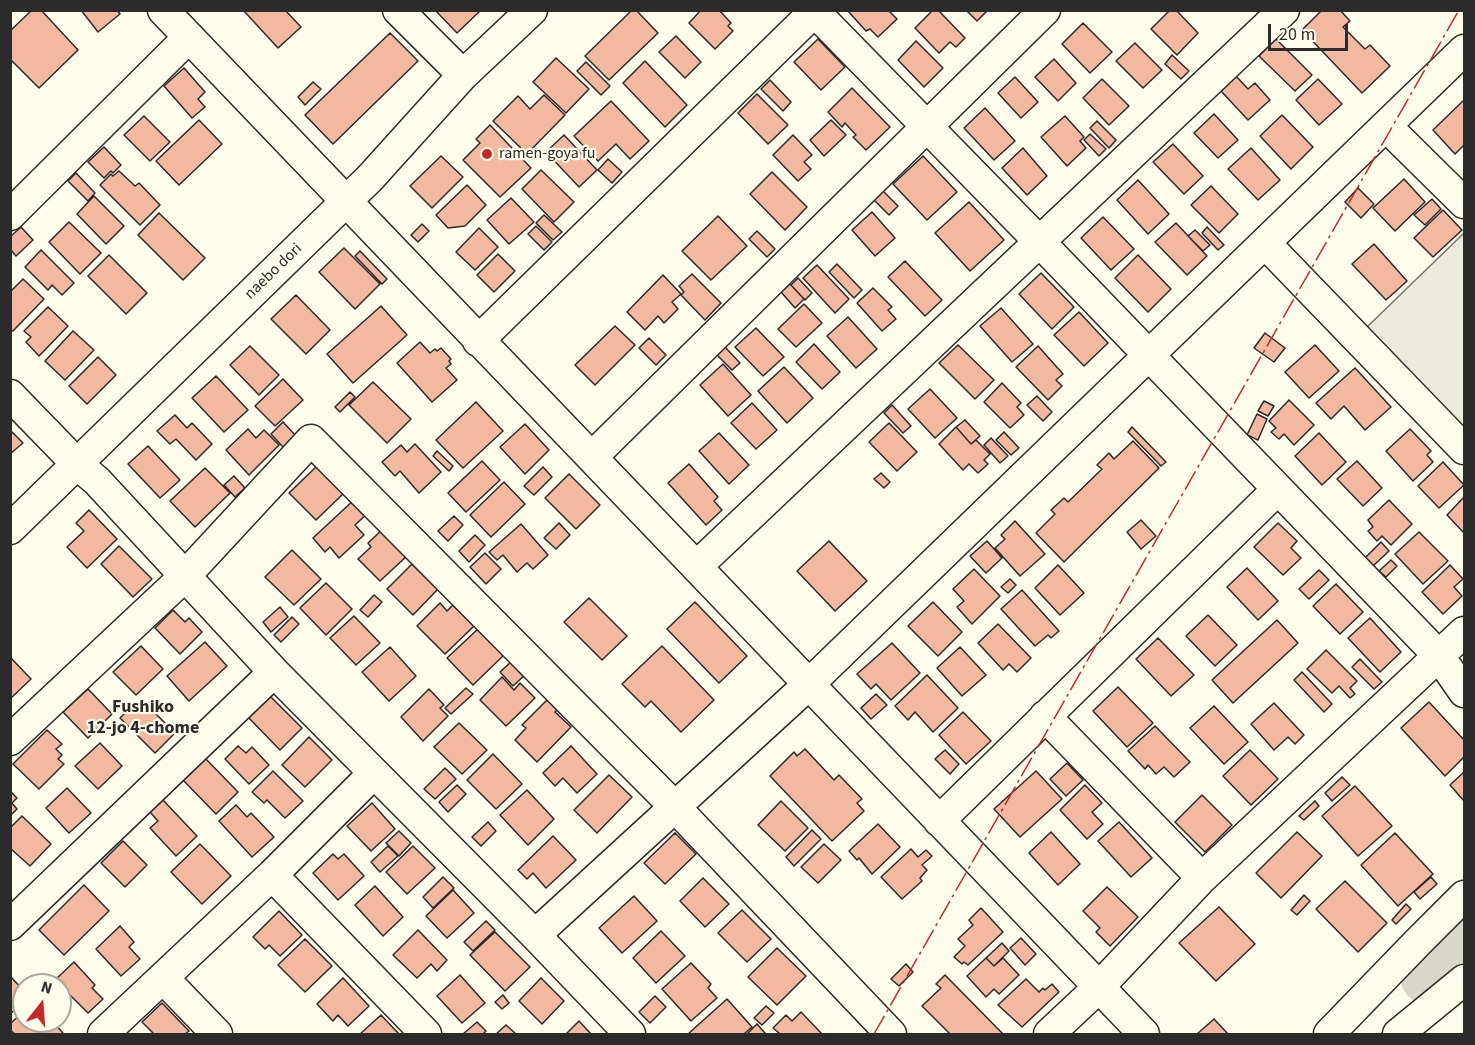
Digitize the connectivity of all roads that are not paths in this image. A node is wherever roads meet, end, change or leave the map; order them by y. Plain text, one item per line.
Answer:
1 (163, 10) edge
2 (398, 10) edge
3 (532, 10) edge
4 (1045, 10) edge
5 (1284, 10) edge
6 (815, 11) edge
7 (189, 37) junction
8 (1464, 50) edge
9 (463, 75) junction
10 (1386, 126) junction
11 (926, 127) junction
12 (346, 201) junction
13 (1464, 203) edge
14 (10, 215) edge
15 (1040, 242) junction
16 (1265, 243) junction
17 (478, 341) junction
18 (1149, 356) junction
19 (10, 395) edge
20 (1464, 449) edge
21 (592, 457) junction
22 (77, 464) junction
23 (1278, 489) junction
24 (10, 529) edge
25 (697, 566) junction
26 (185, 576) junction
27 (1464, 632) edge
28 (1439, 656) junction
29 (274, 672) junction
30 (808, 685) junction
31 (1464, 692) edge
32 (1045, 716) junction
33 (10, 740) edge
34 (374, 773) junction
35 (675, 807) junction
36 (939, 820) junction
37 (272, 875) junction
38 (1202, 878) junction
39 (1464, 896) edge
40 (10, 925) edge
41 (535, 935) junction
42 (163, 978) junction
43 (1464, 980) edge
44 (1099, 987) junction
45 (103, 1035) edge
46 (217, 1035) edge
47 (426, 1035) edge
48 (630, 1035) edge
49 (891, 1035) edge
50 (1049, 1035) edge
51 (1144, 1035) edge
52 (1329, 1035) edge
53 (1398, 1035) edge

1 - 7 street
2 - 9 street
3 - 9 street, naebo dori
4 - 11 street
5 - 15 street
6 - 11 street
6 - 17 street
7 - 12 street
7 - 14 street
8 - 10 street
9 - 12 street, naebo dori
10 - 13 street
10 - 16 street
11 - 15 street
11 - 21 street
12 - 17 street
12 - 22 street, naebo dori
15 - 18 street
15 - 25 street
16 - 18 street
16 - 20 street
17 - 21 street
18 - 23 street
18 - 30 street
19 - 22 street
21 - 25 street
22 - 24 street, naebo dori
22 - 26 street
23 - 28 street
23 - 32 street
25 - 30 street
26 - 29 street
26 - 33 street
26 - 35 street
27 - 28 street
28 - 31 street
28 - 38 street
29 - 34 street
29 - 40 street
30 - 35 street
30 - 36 street
32 - 36 street
32 - 38 street
34 - 37 street
34 - 41 street
35 - 41 street
35 - 49 street
36 - 44 street
37 - 42 street
37 - 47 street
38 - 44 street
39 - 52 street
41 - 48 street
42 - 45 street
42 - 46 street
43 - 53 street
44 - 50 street
44 - 51 street

